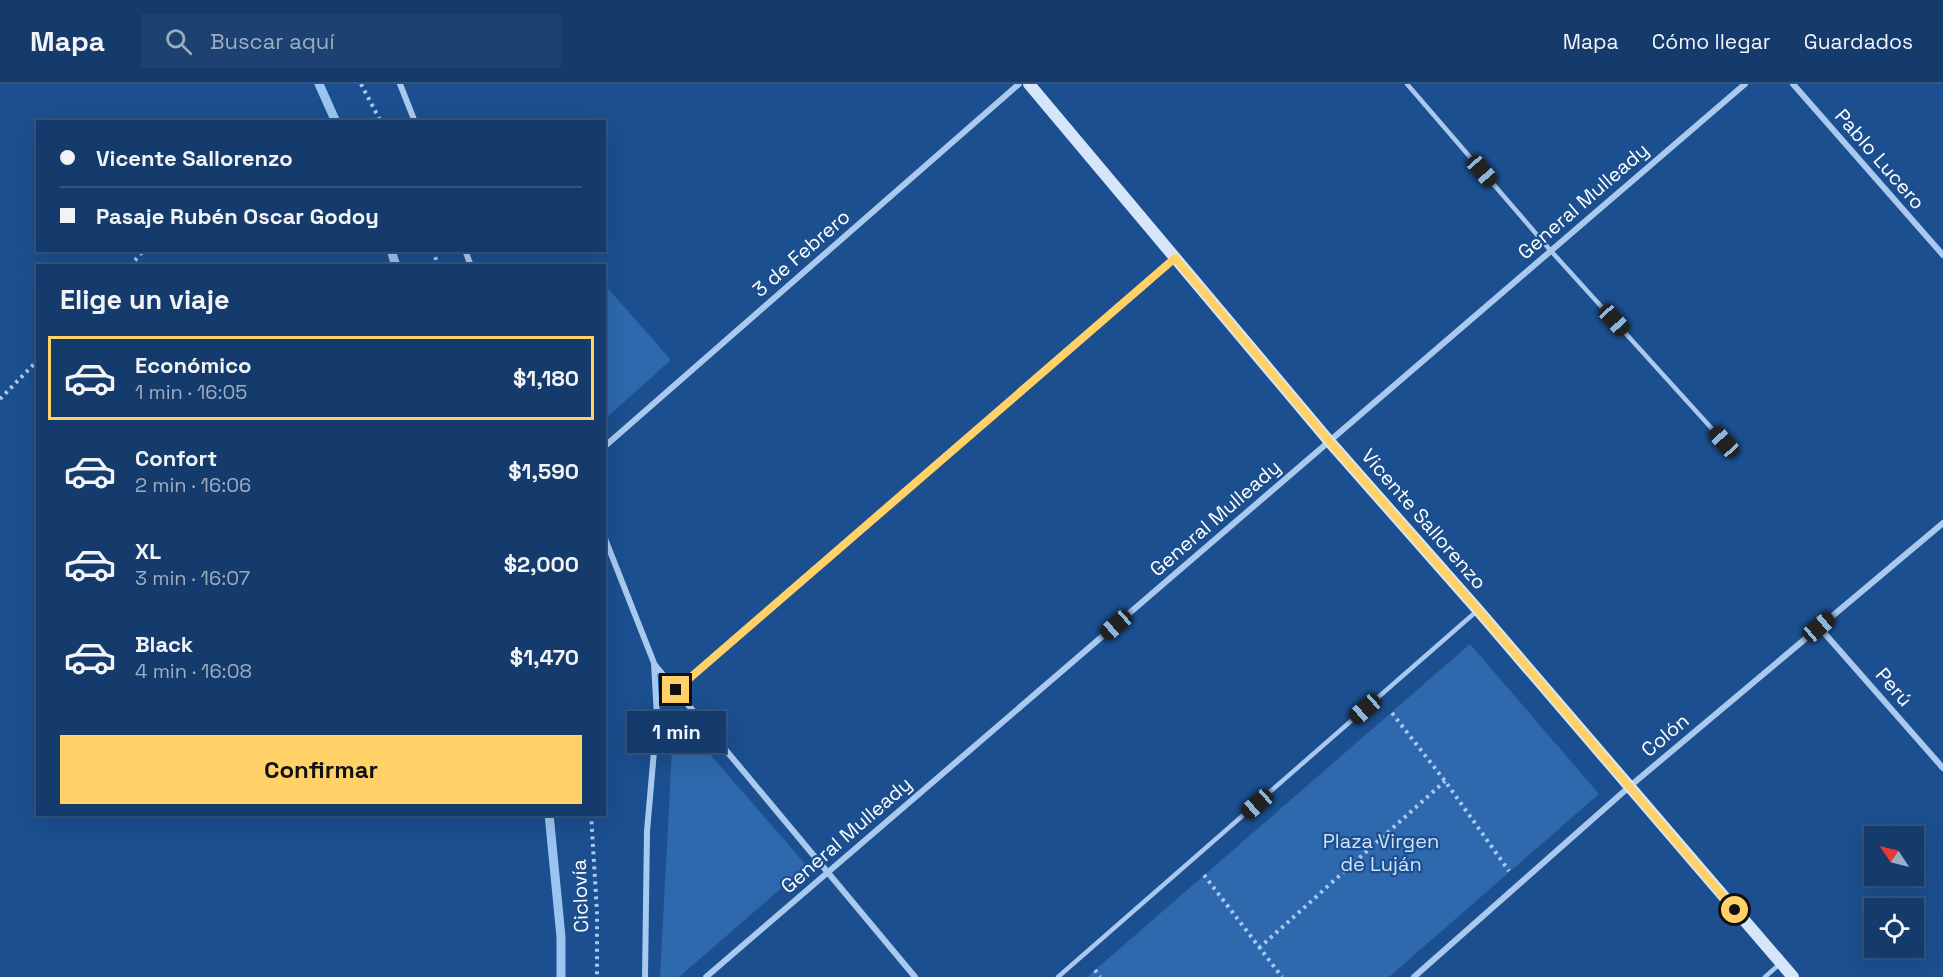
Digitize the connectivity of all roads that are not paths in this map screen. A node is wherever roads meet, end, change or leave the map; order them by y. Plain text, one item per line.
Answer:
1 (400, 84) edge
2 (1019, 84) edge
3 (1029, 84) edge
4 (1407, 84) edge
5 (1745, 84) edge
6 (1793, 84) edge
7 (414, 120) edge
8 (1551, 251) junction
9 (1943, 255) edge
10 (1175, 258) junction
11 (1329, 441) junction
12 (1724, 442) dead end
13 (606, 445) edge
14 (1943, 523) edge
15 (606, 541) edge
16 (1478, 610) junction
17 (1819, 627) junction
18 (654, 663) junction
19 (676, 690) junction
20 (1943, 768) edge
21 (1629, 787) junction
22 (827, 873) junction
23 (1781, 963) junction
24 (645, 977) edge
25 (706, 977) edge
26 (915, 977) edge
27 (1058, 977) edge
28 (1413, 977) edge
29 (1765, 977) edge
30 (1793, 977) edge

1 - 7 street
2 - 13 street, 3 de Febrero
3 - 10 street, Vicente Sallorenzo
4 - 8 lane
5 - 8 street, General Mulleady
6 - 9 street, Pablo Lucero
8 - 11 street, General Mulleady
8 - 12 lane
10 - 11 street, Vicente Sallorenzo
10 - 19 lane
11 - 16 street, Vicente Sallorenzo
11 - 22 street, General Mulleady
14 - 17 street, Colón
15 - 18 street
16 - 21 street, Vicente Sallorenzo
16 - 27 lane
17 - 20 street, Perú
17 - 21 street, Colón
18 - 19 street
18 - 24 street
19 - 22 street
21 - 23 street, Vicente Sallorenzo
21 - 28 street, Colón
22 - 25 street, General Mulleady
22 - 26 street
23 - 29 lane
23 - 30 street, Vicente Sallorenzo

